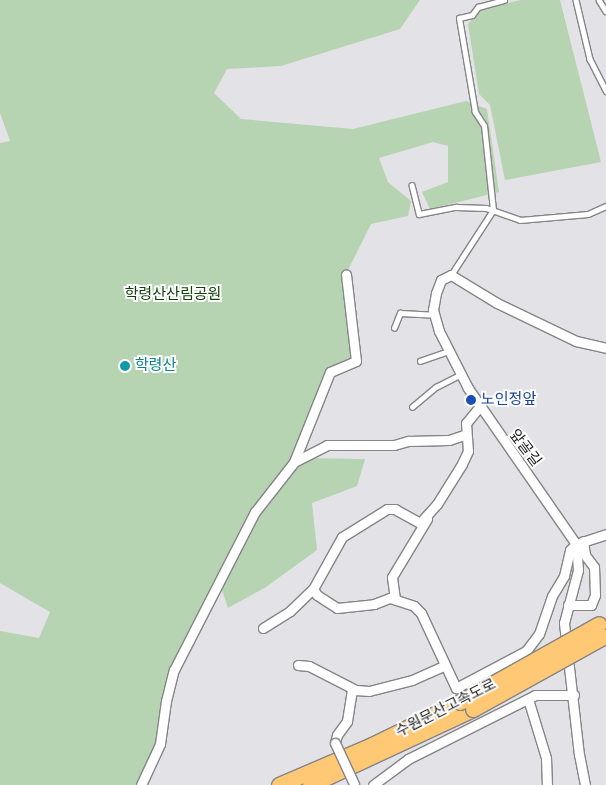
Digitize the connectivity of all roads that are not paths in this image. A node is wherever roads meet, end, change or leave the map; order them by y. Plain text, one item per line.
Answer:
1 (504, 0) edge
2 (576, 0) edge
3 (599, 0) edge
4 (606, 11) edge
5 (606, 91) edge
6 (412, 186) dead end
7 (606, 206) edge
8 (493, 210) junction
9 (346, 274) dead end
10 (451, 275) junction
11 (435, 315) junction
12 (394, 328) dead end
13 (606, 348) edge
14 (449, 351) junction
15 (420, 362) dead end
16 (461, 374) junction
17 (480, 406) junction
18 (412, 407) dead end
19 (466, 434) junction
20 (294, 462) junction
21 (436, 504) junction
22 (606, 534) edge
23 (579, 543) junction
24 (313, 589) junction
25 (396, 599) junction
26 (568, 605) junction
27 (263, 628) dead end
28 (604, 629) edge
29 (298, 665) dead end
30 (445, 665) junction
31 (352, 689) junction
32 (574, 695) junction
33 (528, 699) junction
34 (466, 705) junction
35 (141, 785) edge
36 (279, 785) edge
37 (310, 785) edge
38 (354, 785) edge
39 (373, 785) edge
40 (547, 785) edge
41 (585, 785) edge

1 - 8 lane
2 - 5 lane
3 - 4 lane
6 - 8 lane
7 - 8 lane
8 - 10 lane
9 - 20 street
10 - 11 street, 앞골길
10 - 13 street
11 - 12 lane
11 - 14 street, 앞골길
14 - 15 lane
14 - 16 street, 앞골길
16 - 17 street, 앞골길
16 - 18 lane
17 - 19 street
17 - 23 street, 앞골길
19 - 20 street
19 - 21 street
20 - 35 street
21 - 24 street
21 - 25 street
22 - 23 street
23 - 26 street
23 - 26 street, 앞골길
23 - 30 street
24 - 25 street
24 - 27 street
25 - 30 street
26 - 32 street
28 - 34 highway, 수원문산고속도로, bridge
29 - 31 street
30 - 31 street
31 - 38 street, bridge
32 - 33 street
32 - 41 street
33 - 39 street
33 - 40 street
34 - 36 highway, 수원문산고속도로
34 - 37 highway, 수원문산고속도로

